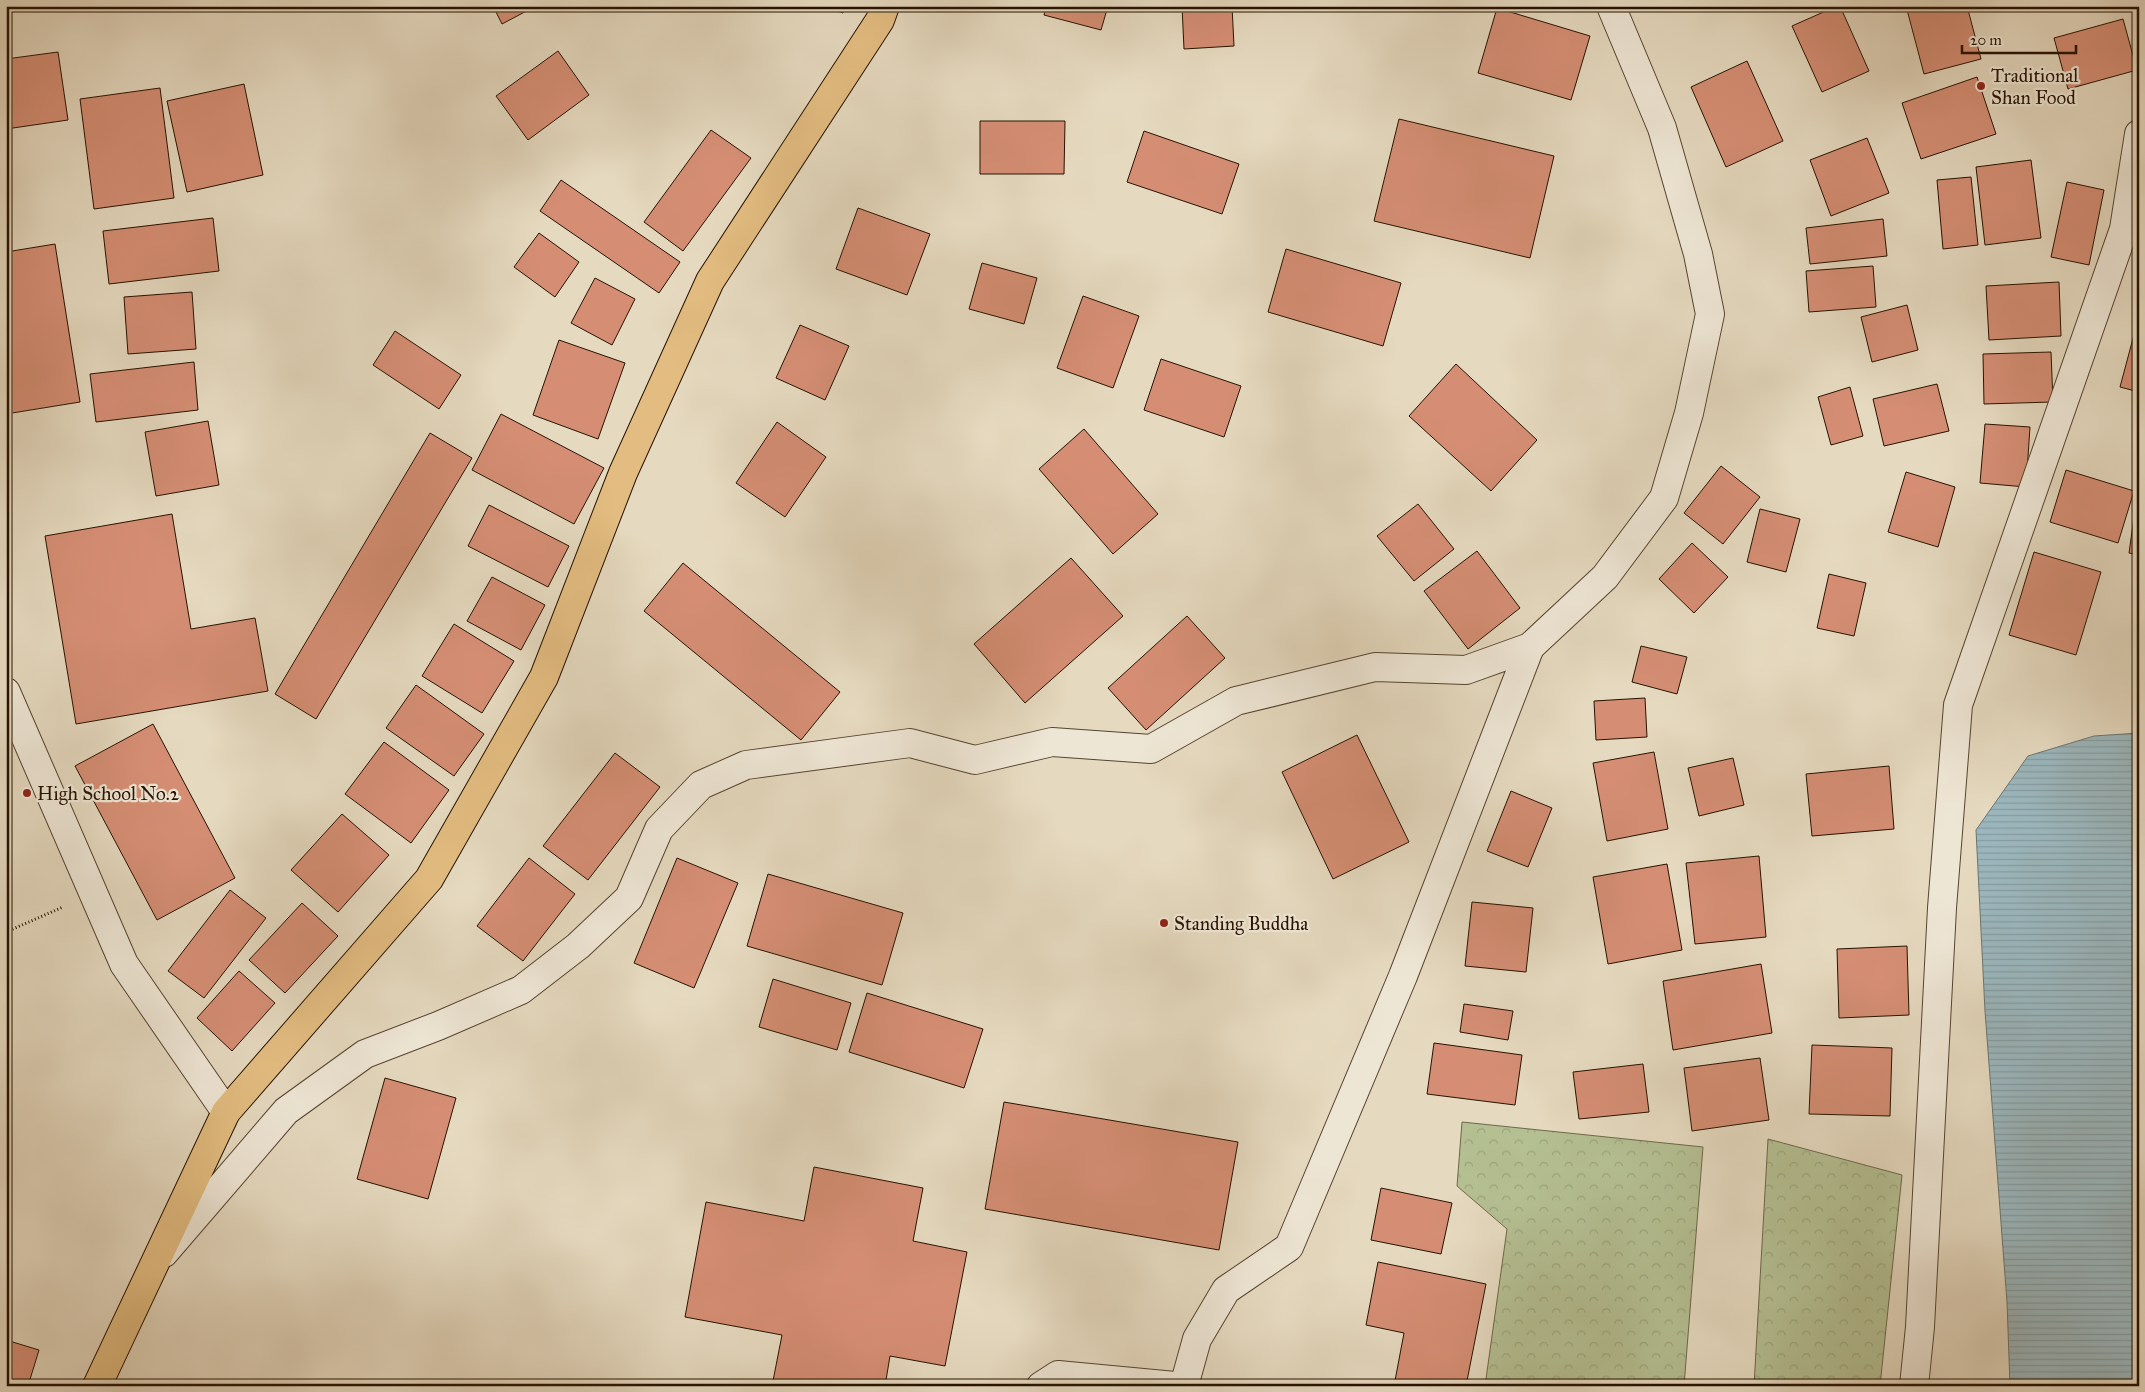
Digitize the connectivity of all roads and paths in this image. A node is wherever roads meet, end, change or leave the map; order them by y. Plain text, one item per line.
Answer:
1 (885, 6) edge
2 (1611, 6) edge
3 (2139, 134) edge
4 (1530, 647) junction
5 (6, 692) edge
6 (93, 894) junction
7 (6, 932) edge
8 (226, 1112) junction
9 (156, 1261) junction
10 (97, 1386) edge
11 (1041, 1386) edge
12 (1175, 1386) edge
13 (1184, 1386) edge
14 (1914, 1386) edge

1 - 8 highway
2 - 4 street
3 - 14 street
4 - 9 street
4 - 13 street
5 - 6 street
6 - 7 path
6 - 8 street
8 - 9 highway
9 - 10 highway
11 - 12 street

